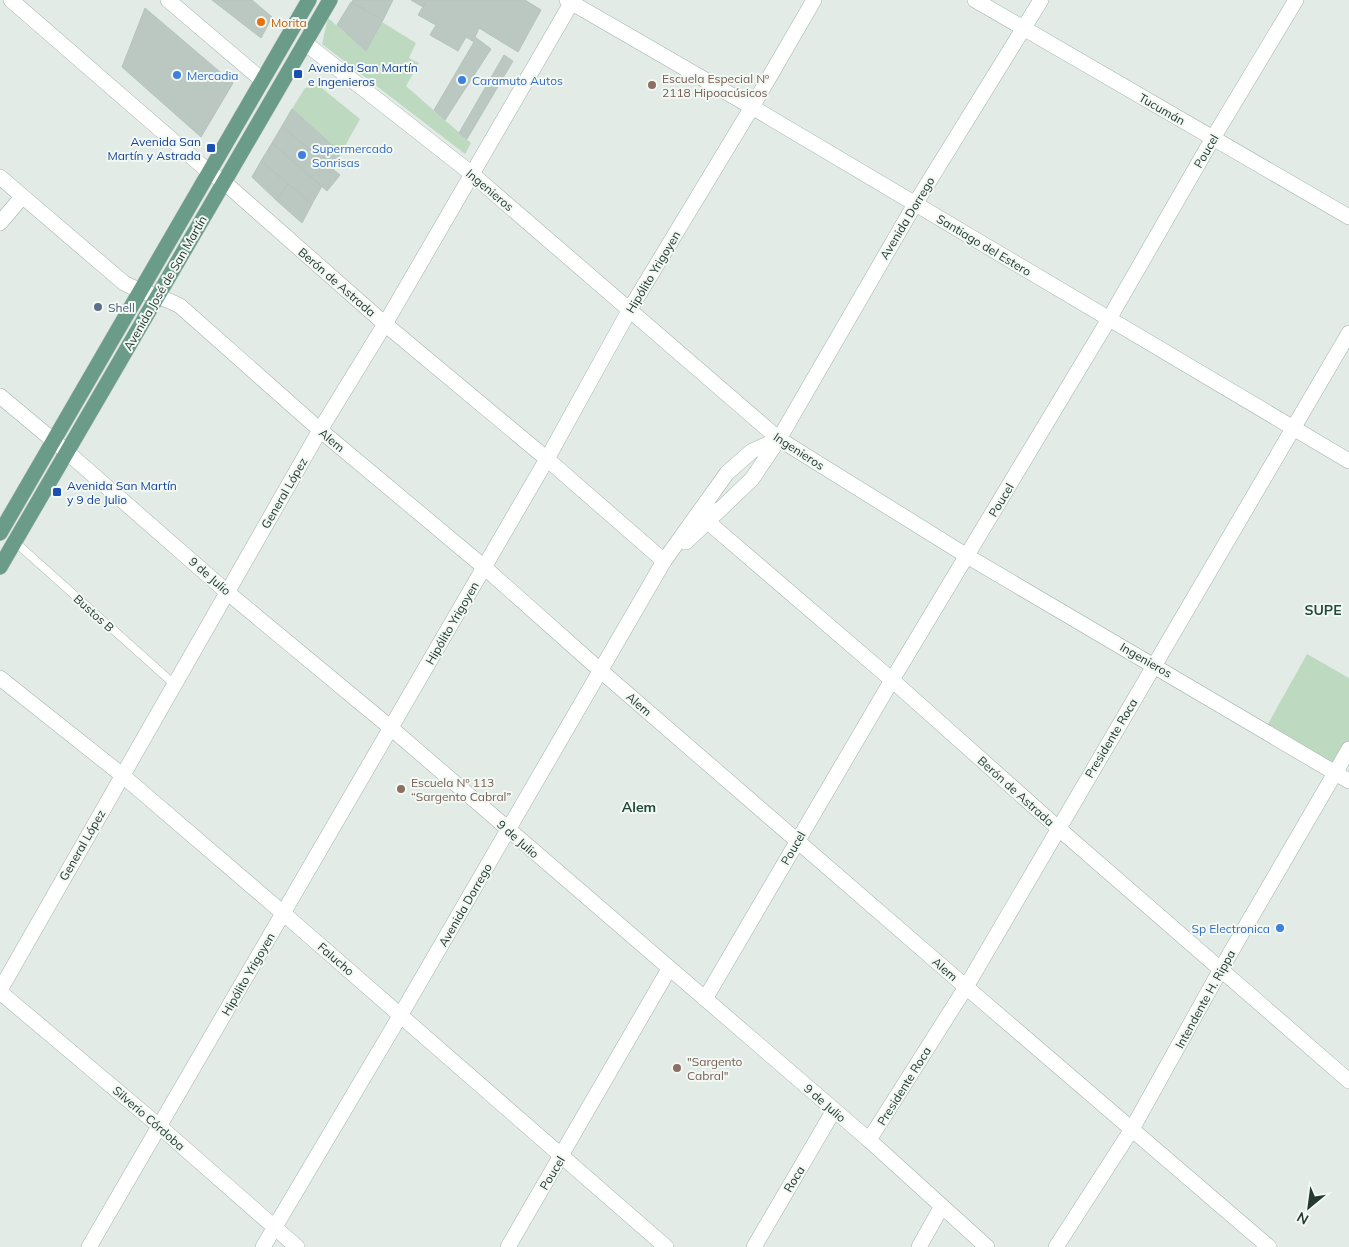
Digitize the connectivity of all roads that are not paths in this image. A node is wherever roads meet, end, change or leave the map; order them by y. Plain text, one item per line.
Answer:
1 (12, 0) edge
2 (168, 0) edge
3 (309, 0) edge
4 (330, 0) edge
5 (814, 0) edge
6 (975, 0) edge
7 (1040, 0) edge
8 (1296, 0) edge
9 (570, 1) edge
10 (1024, 29) junction
11 (305, 43) junction
12 (262, 80) junction
13 (752, 107) junction
14 (1213, 138) junction
15 (209, 172) junction
16 (472, 174) junction
17 (0, 177) edge
18 (224, 182) junction
19 (22, 197) junction
20 (915, 204) junction
21 (1349, 218) edge
22 (0, 223) edge
23 (141, 290) junction
24 (158, 295) junction
25 (630, 310) junction
26 (1110, 320) junction
27 (385, 324) junction
28 (1349, 333) edge
29 (0, 396) edge
30 (1293, 428) junction
31 (320, 430) junction
32 (779, 439) junction
33 (54, 440) junction
34 (67, 452) junction
35 (547, 459) junction
36 (1349, 461) edge
37 (715, 490) junction
38 (708, 522) junction
39 (0, 533) edge
40 (14, 542) junction
41 (967, 556) junction
42 (664, 562) junction
43 (0, 567) edge
44 (484, 567) junction
45 (227, 592) junction
46 (1154, 665) junction
47 (601, 671) junction
48 (0, 678) edge
49 (892, 680) junction
50 (174, 684) junction
51 (391, 728) junction
52 (1349, 749) edge
53 (1335, 773) junction
54 (122, 775) junction
55 (1349, 781) edge
56 (1058, 828) junction
57 (508, 830) junction
58 (798, 841) junction
59 (284, 912) junction
60 (669, 969) junction
61 (1221, 969) junction
62 (966, 987) junction
63 (0, 991) edge
64 (705, 999) junction
65 (400, 1016) junction
66 (1349, 1081) edge
67 (834, 1110) junction
68 (160, 1126) junction
69 (1132, 1129) junction
70 (869, 1140) junction
71 (562, 1156) junction
72 (942, 1206) junction
73 (274, 1227) junction
74 (89, 1247) edge
75 (263, 1247) edge
76 (297, 1247) edge
77 (508, 1247) edge
78 (666, 1247) edge
79 (754, 1247) edge
80 (919, 1247) edge
81 (987, 1247) edge
82 (1056, 1247) edge
83 (1269, 1247) edge

1 - 15 street, Berón de Astrada
2 - 12 street
3 - 12 main road, Avenida José de San Martín
4 - 11 main road, Avenida José de San Martín
5 - 13 street, Hipólito Yrigoyen
6 - 10 street, Tucumán
7 - 10 street, Avenida Dorrego
8 - 14 street, Poucel
9 - 13 street, Santiago del Estero
9 - 16 street, General López
10 - 14 street, Tucumán
10 - 20 street, Avenida Dorrego
11 - 16 street, Ingenieros
11 - 18 main road, Avenida José de San Martín
12 - 15 main road, Avenida José de San Martín
13 - 20 street, Santiago del Estero
13 - 25 street, Hipólito Yrigoyen
14 - 21 street, Tucumán
14 - 26 street, Poucel
15 - 18 street, Berón de Astrada
15 - 23 main road, Avenida José de San Martín
16 - 25 street, Ingenieros
16 - 27 street, General López
17 - 19 street, Alem
18 - 24 main road, Avenida José de San Martín
18 - 27 street, Berón de Astrada
19 - 22 street
19 - 23 street, Alem
20 - 26 street, Santiago del Estero
20 - 32 street, Avenida Dorrego
23 - 24 street, Alem
23 - 33 main road, Avenida José de San Martín
24 - 31 street, Alem
24 - 34 main road, Avenida José de San Martín
25 - 32 street, Ingenieros
25 - 35 street, Hipólito Yrigoyen
26 - 30 street, Santiago del Estero
26 - 41 street, Poucel
27 - 31 street, General López
27 - 35 street, Berón de Astrada
28 - 30 street, Presidente Roca
29 - 33 street, 9 de Julio
30 - 36 street, Santiago del Estero
30 - 46 street, Presidente Roca
31 - 44 street, Alem
31 - 45 street, General López
32 - 37 street, Avenida Dorrego
32 - 38 street, Avenida Dorrego
32 - 41 street, Ingenieros
33 - 34 street, 9 de Julio
33 - 39 main road, Avenida José de San Martín
34 - 40 main road, Avenida José de San Martín
34 - 45 street, 9 de Julio
35 - 42 street, Berón de Astrada
35 - 44 street, Hipólito Yrigoyen
37 - 38 street
37 - 42 street, Avenida Dorrego
38 - 42 street, Avenida Dorrego
38 - 49 street, Berón de Astrada
40 - 43 main road, Avenida José de San Martín
40 - 50 lane, Bustos B
41 - 46 street, Ingenieros
41 - 49 street, Poucel
42 - 47 street, Avenida Dorrego
44 - 47 street, Alem
44 - 51 street, Hipólito Yrigoyen
45 - 50 street, General López
45 - 51 street, 9 de Julio
46 - 53 street, Ingenieros
46 - 56 street, Presidente Roca
47 - 57 street, Avenida Dorrego
47 - 58 street, Alem
48 - 54 street, Falucho
49 - 56 street, Berón de Astrada
49 - 58 street, Poucel
50 - 54 street, General López
51 - 57 street, 9 de Julio
51 - 59 street, Hipólito Yrigoyen
52 - 53 street, Intendente H. Rippa
53 - 55 street, Ingenieros
53 - 61 street, Intendente H. Rippa
54 - 59 street, Falucho
54 - 63 street, General López
56 - 61 street, Berón de Astrada
56 - 62 street, Presidente Roca
57 - 60 street, 9 de Julio
57 - 65 street, Avenida Dorrego
58 - 62 street, Alem
58 - 64 street, Poucel
59 - 65 street, Falucho
59 - 68 street, Hipólito Yrigoyen
60 - 64 street, 9 de Julio
60 - 71 street, Poucel
61 - 66 street, Berón de Astrada
61 - 69 street, Intendente H. Rippa
62 - 69 street, Alem
62 - 70 street, Presidente Roca
63 - 68 street, Silverio Córdoba
64 - 67 street, 9 de Julio
65 - 71 street, Falucho
65 - 73 street, Avenida Dorrego
67 - 70 street, 9 de Julio
67 - 79 street, Roca
68 - 73 street, Silverio Córdoba
68 - 74 street, Hipólito Yrigoyen
69 - 82 street, Intendente H. Rippa
69 - 83 street, Alem
70 - 72 street, 9 de Julio
71 - 77 street, Poucel
71 - 78 street, Falucho
72 - 80 street
72 - 81 street, 9 de Julio
73 - 75 street, Avenida Dorrego
73 - 76 street, Silverio Córdoba

